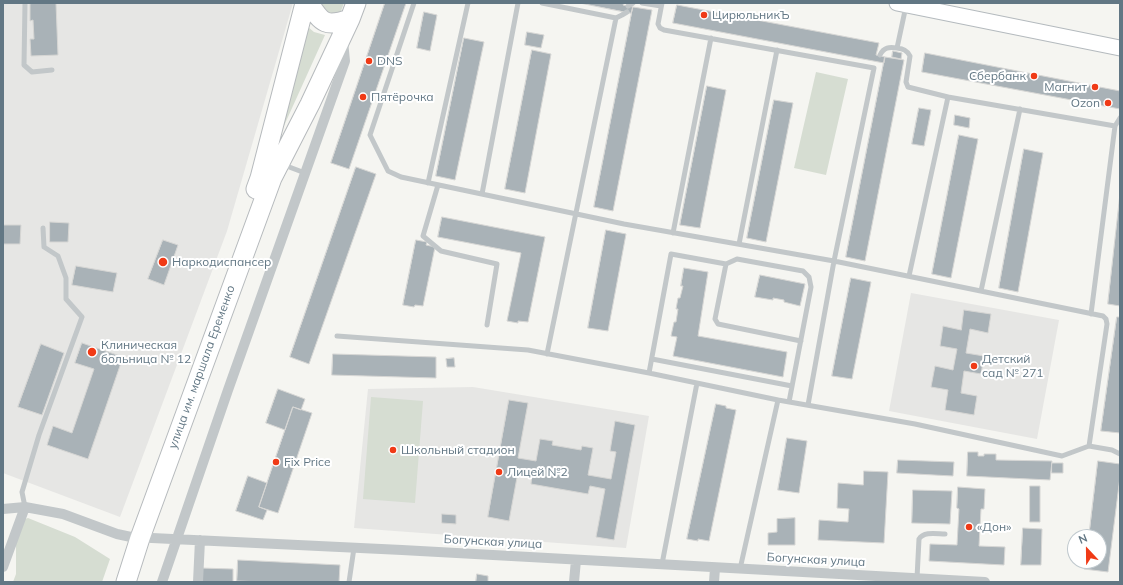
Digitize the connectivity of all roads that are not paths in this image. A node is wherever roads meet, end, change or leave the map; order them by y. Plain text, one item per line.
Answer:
1 (25, 3) edge
2 (305, 3) edge
3 (310, 3) edge
4 (414, 3) edge
5 (468, 3) edge
6 (518, 3) edge
7 (542, 3) edge
8 (642, 3) edge
9 (661, 4) edge
10 (902, 4) edge
11 (947, 8) edge
12 (626, 12) dead end
13 (616, 18) junction
14 (349, 19) edge
15 (711, 38) junction
16 (897, 48) junction
17 (1120, 48) edge
18 (777, 50) junction
19 (880, 55) dead end
20 (877, 62) dead end
21 (874, 68) junction
22 (52, 70) dead end
23 (948, 97) junction
24 (1020, 109) junction
25 (1120, 118) edge
26 (1115, 126) junction
27 (279, 163) junction
28 (305, 173) junction
29 (428, 183) junction
30 (438, 185) junction
31 (482, 194) junction
32 (576, 214) junction
33 (43, 228) dead end
34 (673, 233) junction
35 (739, 244) junction
36 (834, 261) junction
37 (726, 264) junction
38 (909, 276) junction
39 (981, 291) junction
40 (1091, 314) junction
41 (487, 325) dead end
42 (337, 336) dead end
43 (801, 341) junction
44 (547, 354) junction
45 (652, 359) junction
46 (649, 373) junction
47 (698, 383) junction
48 (792, 386) junction
49 (778, 400) junction
50 (789, 402) junction
51 (808, 405) junction
52 (1089, 446) junction
53 (1120, 454) edge
54 (25, 507) junction
55 (3, 509) edge
56 (945, 534) dead end
57 (135, 537) junction
58 (176, 539) junction
59 (200, 540) junction
60 (354, 548) junction
61 (576, 560) junction
62 (662, 564) junction
63 (3, 567) edge
64 (716, 568) junction
65 (740, 569) junction
66 (917, 578) junction
67 (115, 582) edge
68 (126, 582) edge
69 (162, 582) edge
70 (198, 582) edge
71 (348, 582) edge
72 (574, 582) edge
73 (714, 582) edge
74 (985, 582) edge

1 - 22 lane
2 - 57 highway, улица им. маршала Еременко
3 - 14 highway
4 - 29 lane
5 - 29 lane
6 - 31 lane
7 - 13 lane
8 - 9 lane
9 - 15 lane
10 - 11 street
10 - 16 lane
11 - 17 street
12 - 13 lane
13 - 32 lane
14 - 27 highway, улица им. маршала Еременко
14 - 28 street
15 - 18 lane
15 - 34 lane
16 - 19 lane
16 - 23 lane
18 - 21 lane
18 - 35 lane
20 - 21 lane
21 - 36 lane
23 - 24 lane
23 - 38 lane
24 - 26 lane
24 - 39 lane
25 - 26 lane
26 - 40 lane
27 - 28 lane
27 - 57 highway, улица им. маршала Еременко
28 - 58 street
29 - 30 lane
30 - 31 lane
30 - 41 lane
31 - 32 lane
32 - 34 lane
32 - 44 lane
33 - 54 lane
34 - 35 lane
35 - 36 lane
36 - 38 lane
36 - 51 lane
37 - 43 lane
37 - 43 lane
37 - 45 lane
38 - 39 lane
39 - 40 lane
40 - 52 lane
42 - 44 lane
43 - 48 lane
44 - 46 lane
45 - 46 lane
45 - 48 lane
46 - 47 lane
47 - 49 lane
47 - 62 lane
48 - 50 lane
49 - 50 lane
49 - 65 lane
50 - 51 lane
51 - 52 lane
52 - 53 lane
54 - 55 street, Богунская улица
54 - 57 street, Богунская улица
54 - 63 street
56 - 66 lane
57 - 58 street, Богунская улица
57 - 67 highway, улица им. маршала Еременко
57 - 68 highway, улица им. маршала Еременко
58 - 59 street, Богунская улица
58 - 69 street
59 - 60 street, Богунская улица
59 - 70 street
60 - 61 street, Богунская улица
60 - 71 lane
61 - 62 street, Богунская улица
61 - 72 street
62 - 64 street, Богунская улица
64 - 65 street, Богунская улица
64 - 73 street
65 - 66 street, Богунская улица
66 - 74 street, Богунская улица

